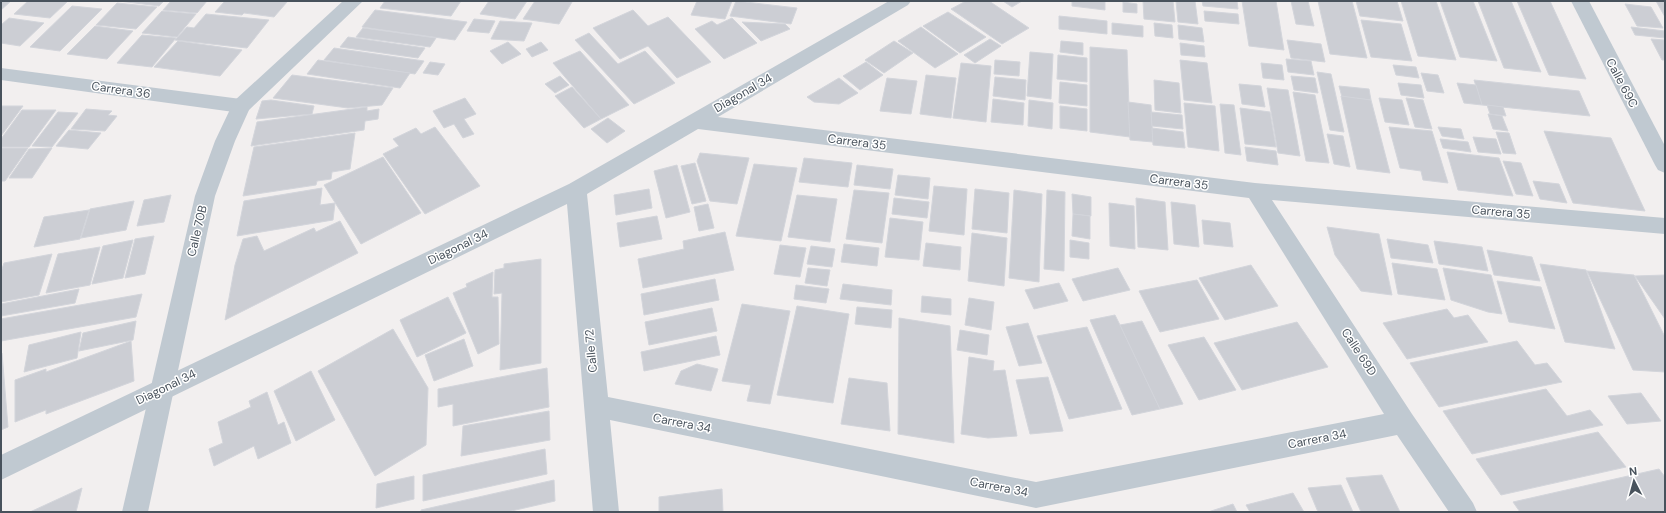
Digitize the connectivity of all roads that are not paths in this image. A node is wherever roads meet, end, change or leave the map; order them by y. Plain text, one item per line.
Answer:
1 (354, 1) edge
2 (902, 1) edge
3 (1580, 1) edge
4 (1, 74) edge
5 (241, 106) junction
6 (694, 121) junction
7 (1665, 165) edge
8 (576, 190) junction
9 (1255, 191) junction
10 (1665, 226) edge
11 (162, 390) junction
12 (596, 406) junction
13 (1403, 422) junction
14 (1, 468) edge
15 (1040, 503) edge
16 (135, 512) edge
17 (606, 512) edge
18 (1464, 512) edge

1 - 5 street, Calle 70B
2 - 6 street, Diagonal 34
3 - 7 street, Calle 69C
4 - 5 street, Carrera 36
5 - 11 street, Calle 70B
6 - 8 street, Diagonal 34
6 - 9 street, Carrera 35
8 - 11 street, Diagonal 34
8 - 12 street, Calle 72
9 - 10 street, Carrera 35
9 - 13 street, Calle 69D
11 - 14 street, Diagonal 34
11 - 16 street, Calle 70B
12 - 15 street, Carrera 34
12 - 17 street, Calle 72
13 - 15 street, Carrera 34
13 - 18 street, Calle 69D

